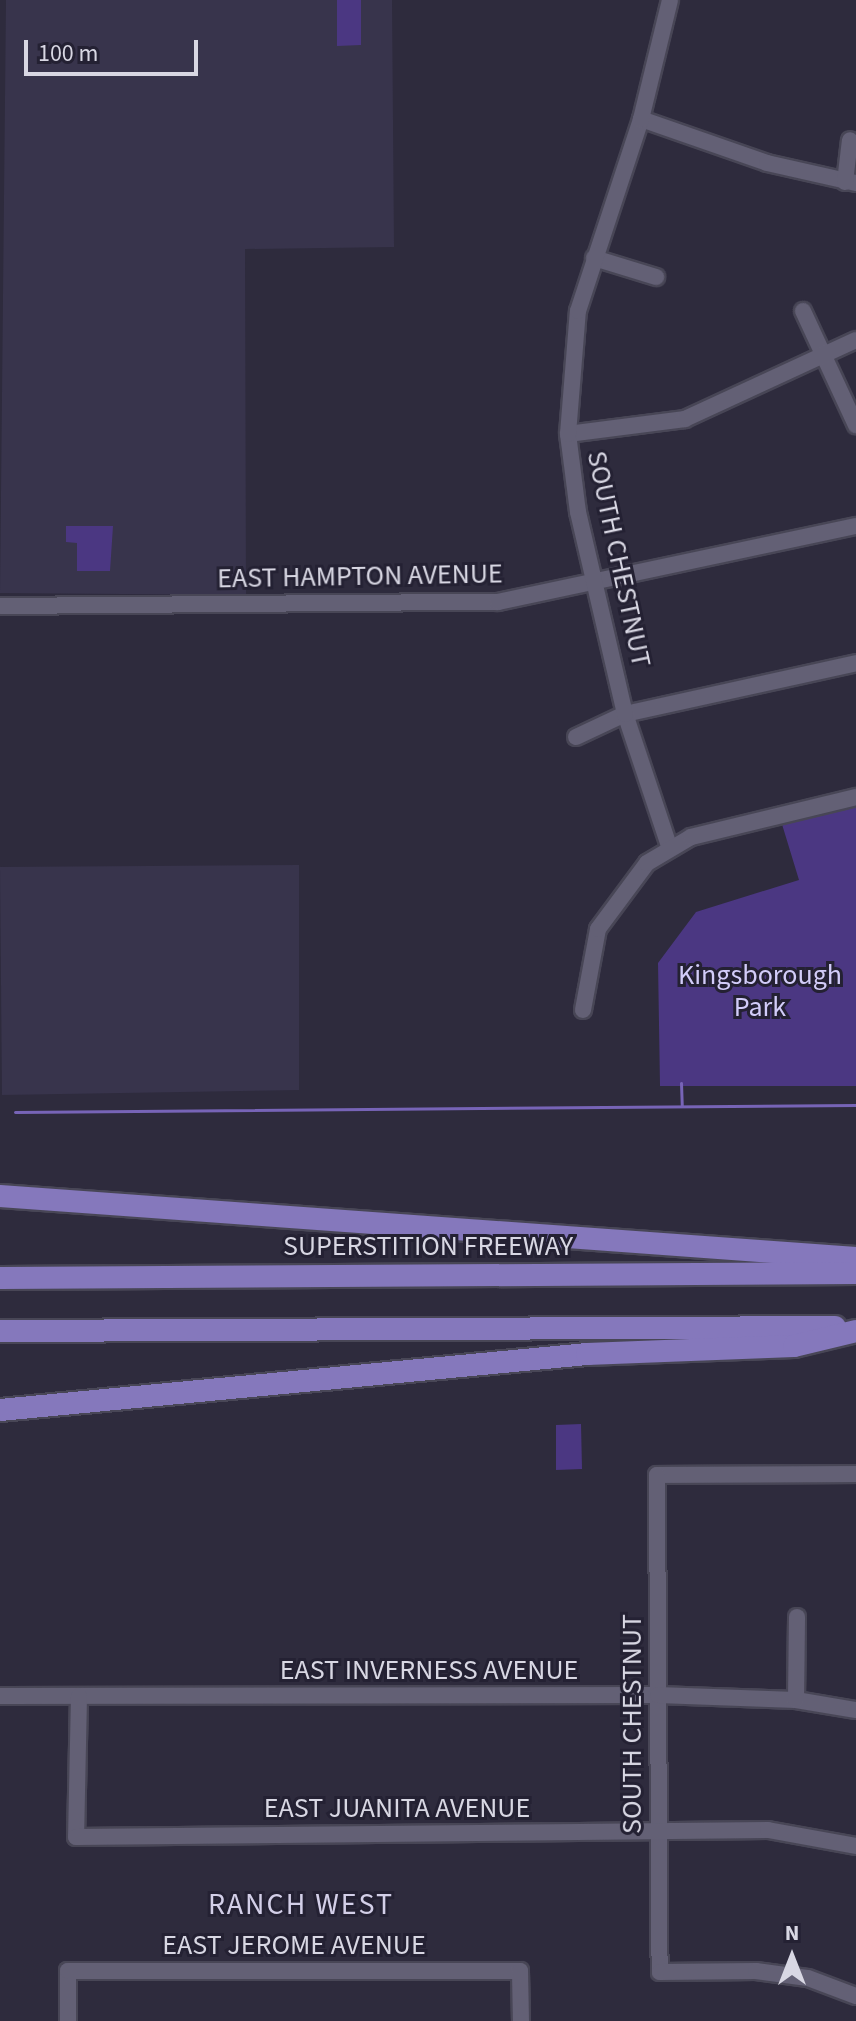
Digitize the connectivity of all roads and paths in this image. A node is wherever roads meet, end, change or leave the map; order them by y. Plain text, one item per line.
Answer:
1 (670, 0) edge
2 (641, 119) junction
3 (850, 140) dead end
4 (851, 182) edge
5 (594, 258) junction
6 (656, 277) dead end
7 (803, 311) dead end
8 (856, 340) edge
9 (825, 354) junction
10 (856, 425) edge
11 (568, 434) junction
12 (856, 526) edge
13 (595, 583) junction
14 (0, 606) edge
15 (856, 663) edge
16 (625, 714) junction
17 (576, 737) dead end
18 (856, 797) edge
19 (669, 846) junction
20 (583, 1010) dead end
21 (0, 1196) edge
22 (856, 1258) edge
23 (856, 1273) edge
24 (0, 1278) edge
25 (856, 1329) edge
26 (0, 1331) edge
27 (0, 1410) edge
28 (856, 1474) edge
29 (797, 1617) dead end
30 (658, 1695) junction
31 (0, 1696) edge
32 (79, 1696) junction
33 (796, 1700) junction
34 (856, 1710) edge
35 (659, 1832) junction
36 (856, 1846) edge
37 (856, 1996) edge
38 (68, 2021) edge
39 (521, 2021) edge

1 - 2 street, SOUTH CHESTNUT
2 - 4 street
2 - 5 street, SOUTH CHESTNUT
3 - 4 street
5 - 6 street
5 - 11 street, SOUTH CHESTNUT
7 - 9 street
8 - 9 street
9 - 10 street
9 - 11 street
11 - 13 street, SOUTH CHESTNUT
12 - 13 street, EAST HAMPTON AVENUE
13 - 14 street, EAST HAMPTON AVENUE
13 - 16 street, SOUTH CHESTNUT
15 - 16 street
16 - 17 street
16 - 19 street, SOUTH CHESTNUT
18 - 19 street
19 - 20 street
21 - 22 highway
23 - 24 highway, SUPERSTITION FREEWAY
25 - 26 highway
25 - 27 highway
28 - 30 street, SOUTH CHESTNUT
29 - 33 street
30 - 32 street, EAST INVERNESS AVENUE
30 - 33 street, EAST INVERNESS AVENUE
30 - 35 street, SOUTH CHESTNUT
31 - 32 street, EAST INVERNESS AVENUE
32 - 35 street, EAST JUANITA AVENUE
33 - 34 street, EAST INVERNESS AVENUE
35 - 36 street, EAST JUANITA AVENUE
35 - 37 street, SOUTH CHESTNUT
38 - 39 street, EAST JEROME AVENUE

